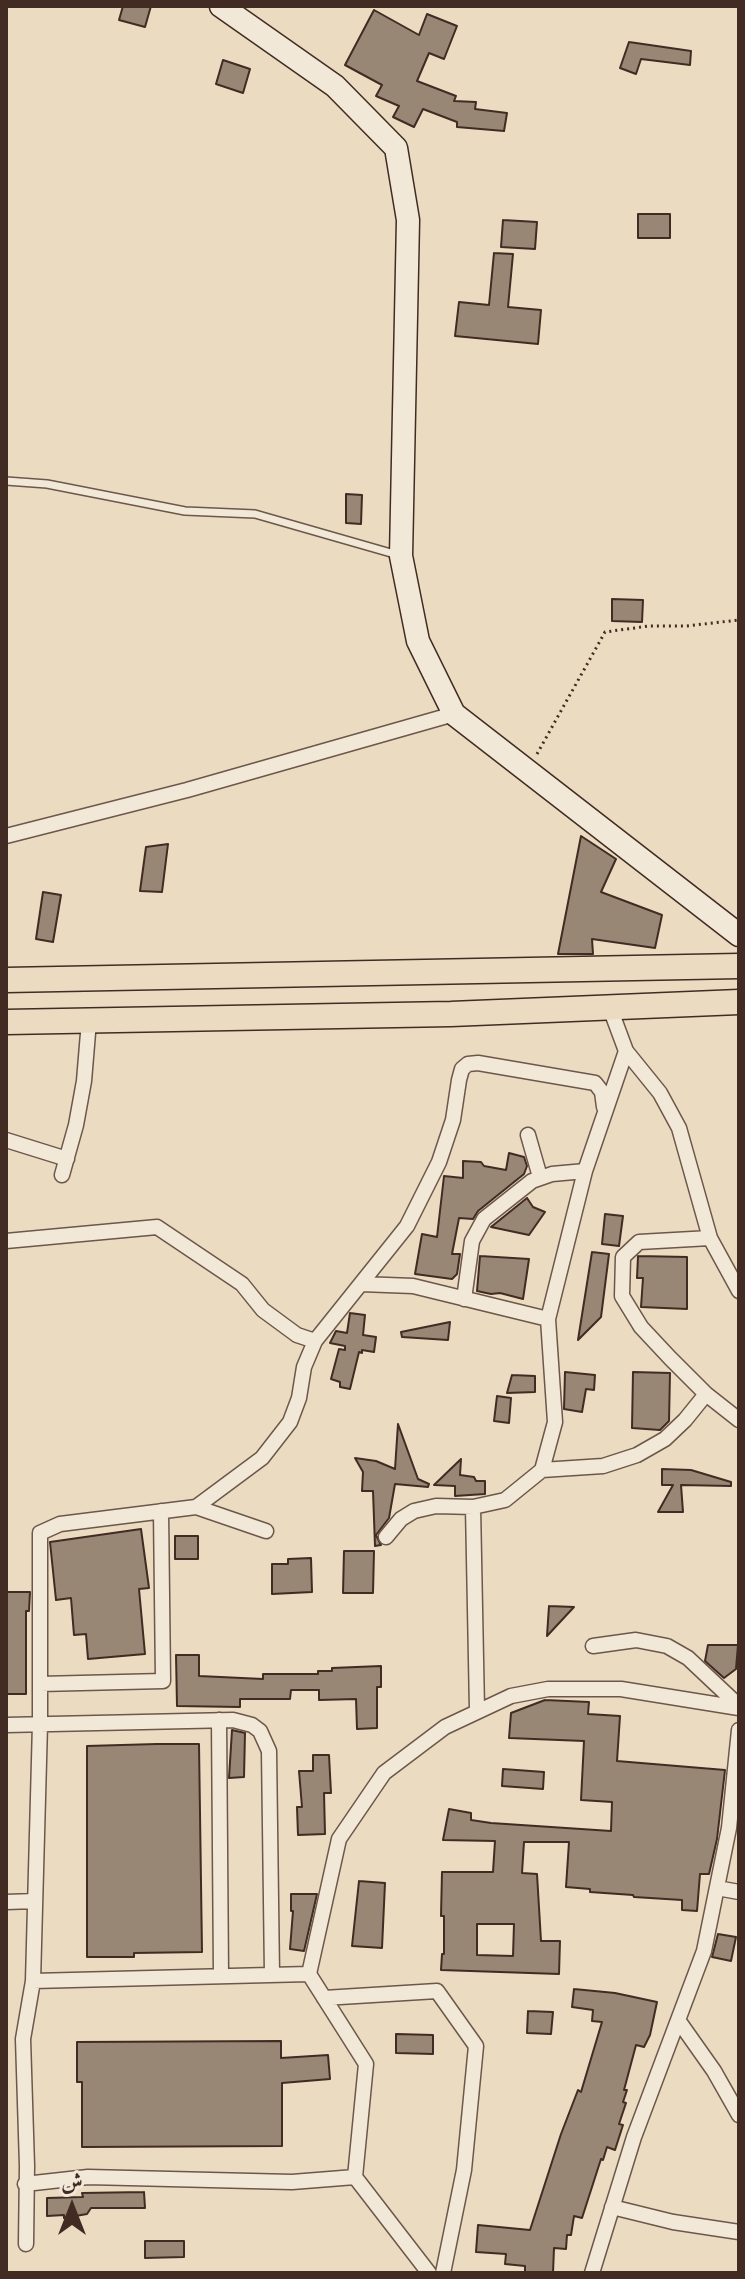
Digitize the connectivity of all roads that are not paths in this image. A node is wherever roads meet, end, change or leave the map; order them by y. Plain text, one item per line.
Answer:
1 (221, 6) edge
2 (6, 481) edge
3 (401, 556) junction
4 (454, 714) junction
5 (6, 836) edge
6 (739, 935) edge
7 (739, 966) edge
8 (6, 980) edge
9 (739, 1002) edge
10 (610, 1008) junction
11 (89, 1021) junction
12 (6, 1022) edge
13 (626, 1051) junction
14 (605, 1110) junction
15 (528, 1135) dead end
16 (6, 1140) edge
17 (67, 1159) junction
18 (585, 1171) junction
19 (62, 1175) dead end
20 (540, 1177) junction
21 (710, 1238) junction
22 (6, 1241) edge
23 (361, 1284) junction
24 (739, 1291) edge
25 (464, 1299) junction
26 (548, 1319) junction
27 (315, 1341) junction
28 (706, 1394) junction
29 (739, 1420) edge
30 (542, 1470) junction
31 (196, 1507) junction
32 (473, 1507) junction
33 (161, 1511) junction
34 (266, 1531) dead end
35 (386, 1537) dead end
36 (593, 1646) dead end
37 (40, 1684) junction
38 (739, 1707) edge
39 (477, 1710) junction
40 (219, 1720) junction
41 (40, 1724) junction
42 (6, 1725) edge
43 (739, 1730) edge
44 (717, 1888) junction
45 (739, 1892) edge
46 (35, 1901) junction
47 (6, 1902) edge
48 (309, 1974) junction
49 (272, 1975) junction
50 (221, 1976) junction
51 (33, 1981) junction
52 (324, 1998) junction
53 (678, 2020) junction
54 (739, 2115) edge
55 (355, 2177) junction
56 (25, 2184) junction
57 (612, 2207) junction
58 (739, 2232) edge
59 (26, 2244) dead end
60 (429, 2273) edge
61 (443, 2273) edge
62 (592, 2273) edge

1 - 3 street
2 - 3 lane
3 - 4 street
4 - 5 street
4 - 6 street
7 - 8 main road
9 - 10 main road
10 - 11 main road
10 - 13 street
11 - 12 main road
11 - 17 street
13 - 14 street
13 - 21 street
14 - 18 street
14 - 23 street
15 - 20 street
16 - 17 street
17 - 19 street
18 - 20 street
18 - 26 street
20 - 25 street
21 - 24 street
21 - 28 street
22 - 27 street
23 - 25 street
23 - 27 street
25 - 26 street
26 - 30 street
27 - 31 street
28 - 29 street
28 - 30 street
30 - 32 street
31 - 33 street
31 - 34 street
32 - 35 street
32 - 39 street
33 - 37 street
33 - 37 street
36 - 38 street
37 - 41 street
38 - 39 street
39 - 48 street
40 - 41 street
40 - 49 street
40 - 50 street
41 - 42 street
41 - 46 street
43 - 44 street
44 - 45 street
44 - 53 street
46 - 47 street
46 - 51 street
48 - 49 street
48 - 52 street
49 - 50 street
50 - 51 street
51 - 56 street
52 - 55 street
52 - 61 street
53 - 54 street
53 - 57 street
55 - 56 street
55 - 60 street
56 - 59 street
57 - 58 street
57 - 62 street

